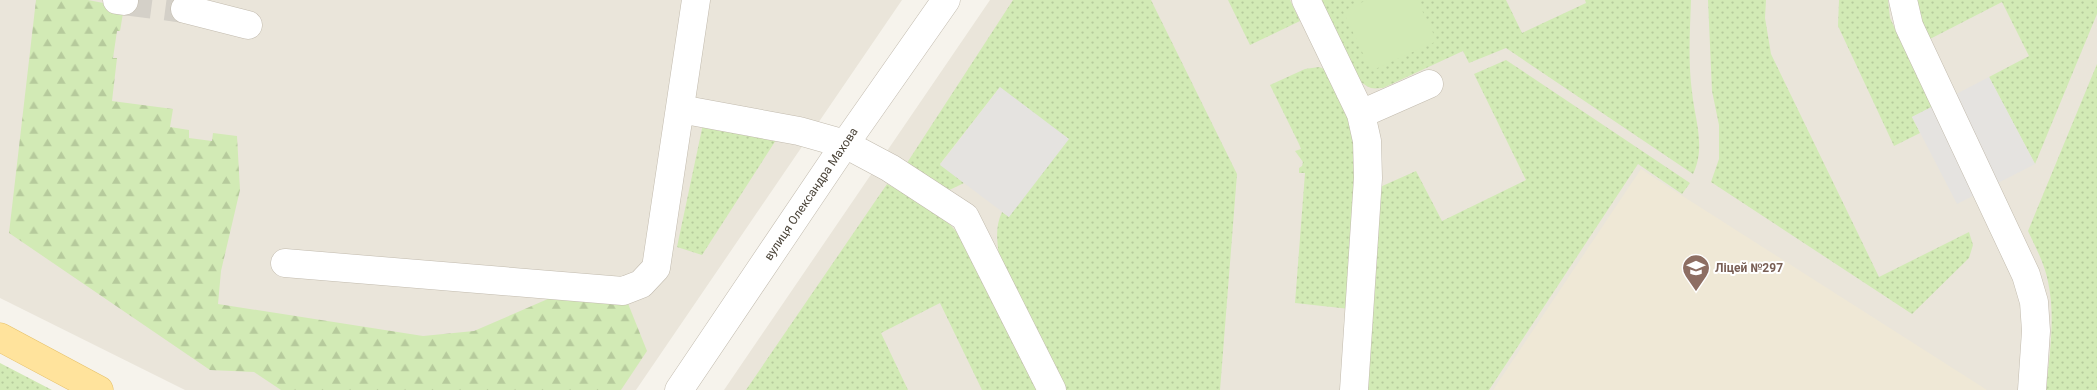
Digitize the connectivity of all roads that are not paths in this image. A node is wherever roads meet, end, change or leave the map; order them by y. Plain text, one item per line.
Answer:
1 (696, 0) edge
2 (946, 0) edge
3 (1306, 0) edge
4 (1903, 0) edge
5 (185, 9) tunnel mouth
6 (248, 25) dead end
7 (1429, 84) dead end
8 (680, 109) junction
9 (1361, 114) junction
10 (845, 144) junction
11 (286, 263) dead end
12 (0, 338) edge
13 (99, 390) edge
14 (679, 390) edge
15 (1052, 390) edge
16 (1354, 390) edge
17 (2032, 390) edge

1 - 8 street
2 - 10 street, вулиця Олександра Махова
3 - 9 street
4 - 17 street
5 - 6 street
7 - 9 street
8 - 10 street
8 - 11 street
9 - 16 street
10 - 14 street, вулиця Олександра Махова
10 - 15 street
12 - 13 main road

